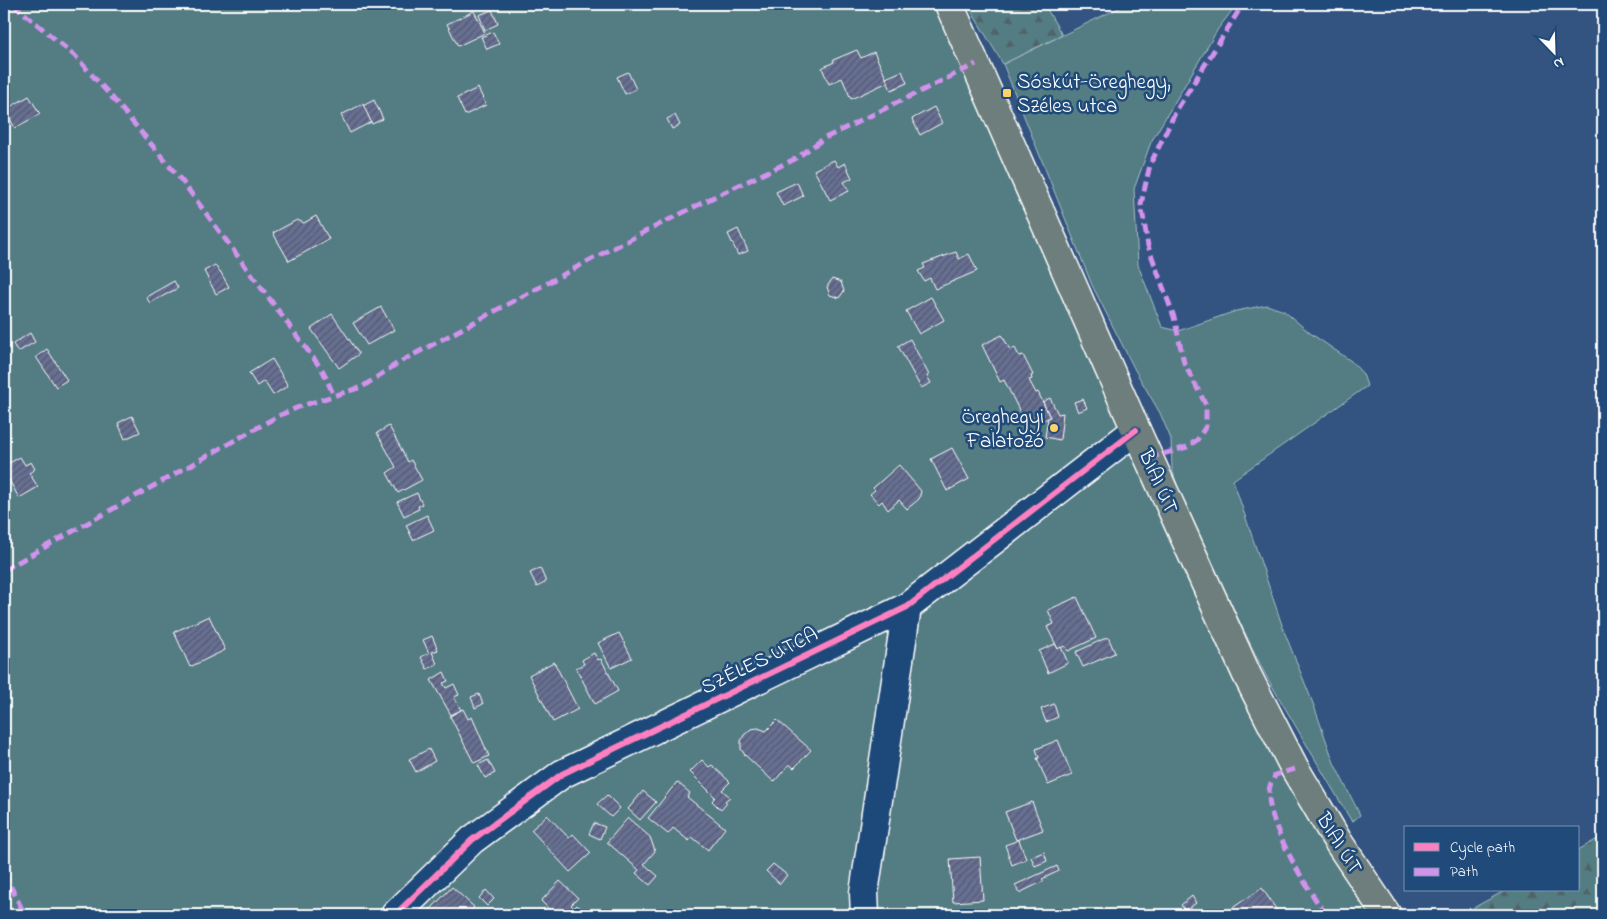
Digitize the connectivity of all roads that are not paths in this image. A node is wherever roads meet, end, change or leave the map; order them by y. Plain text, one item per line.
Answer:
1 (949, 4) edge
2 (1136, 430) junction
3 (907, 607) junction
4 (395, 915) edge
5 (865, 915) edge
6 (1387, 915) edge

1 - 2 main road, BIAI ÚT
2 - 3 street, SZÉLES UTCA
2 - 6 main road, BIAI ÚT
3 - 4 street, SZÉLES UTCA
3 - 5 street

